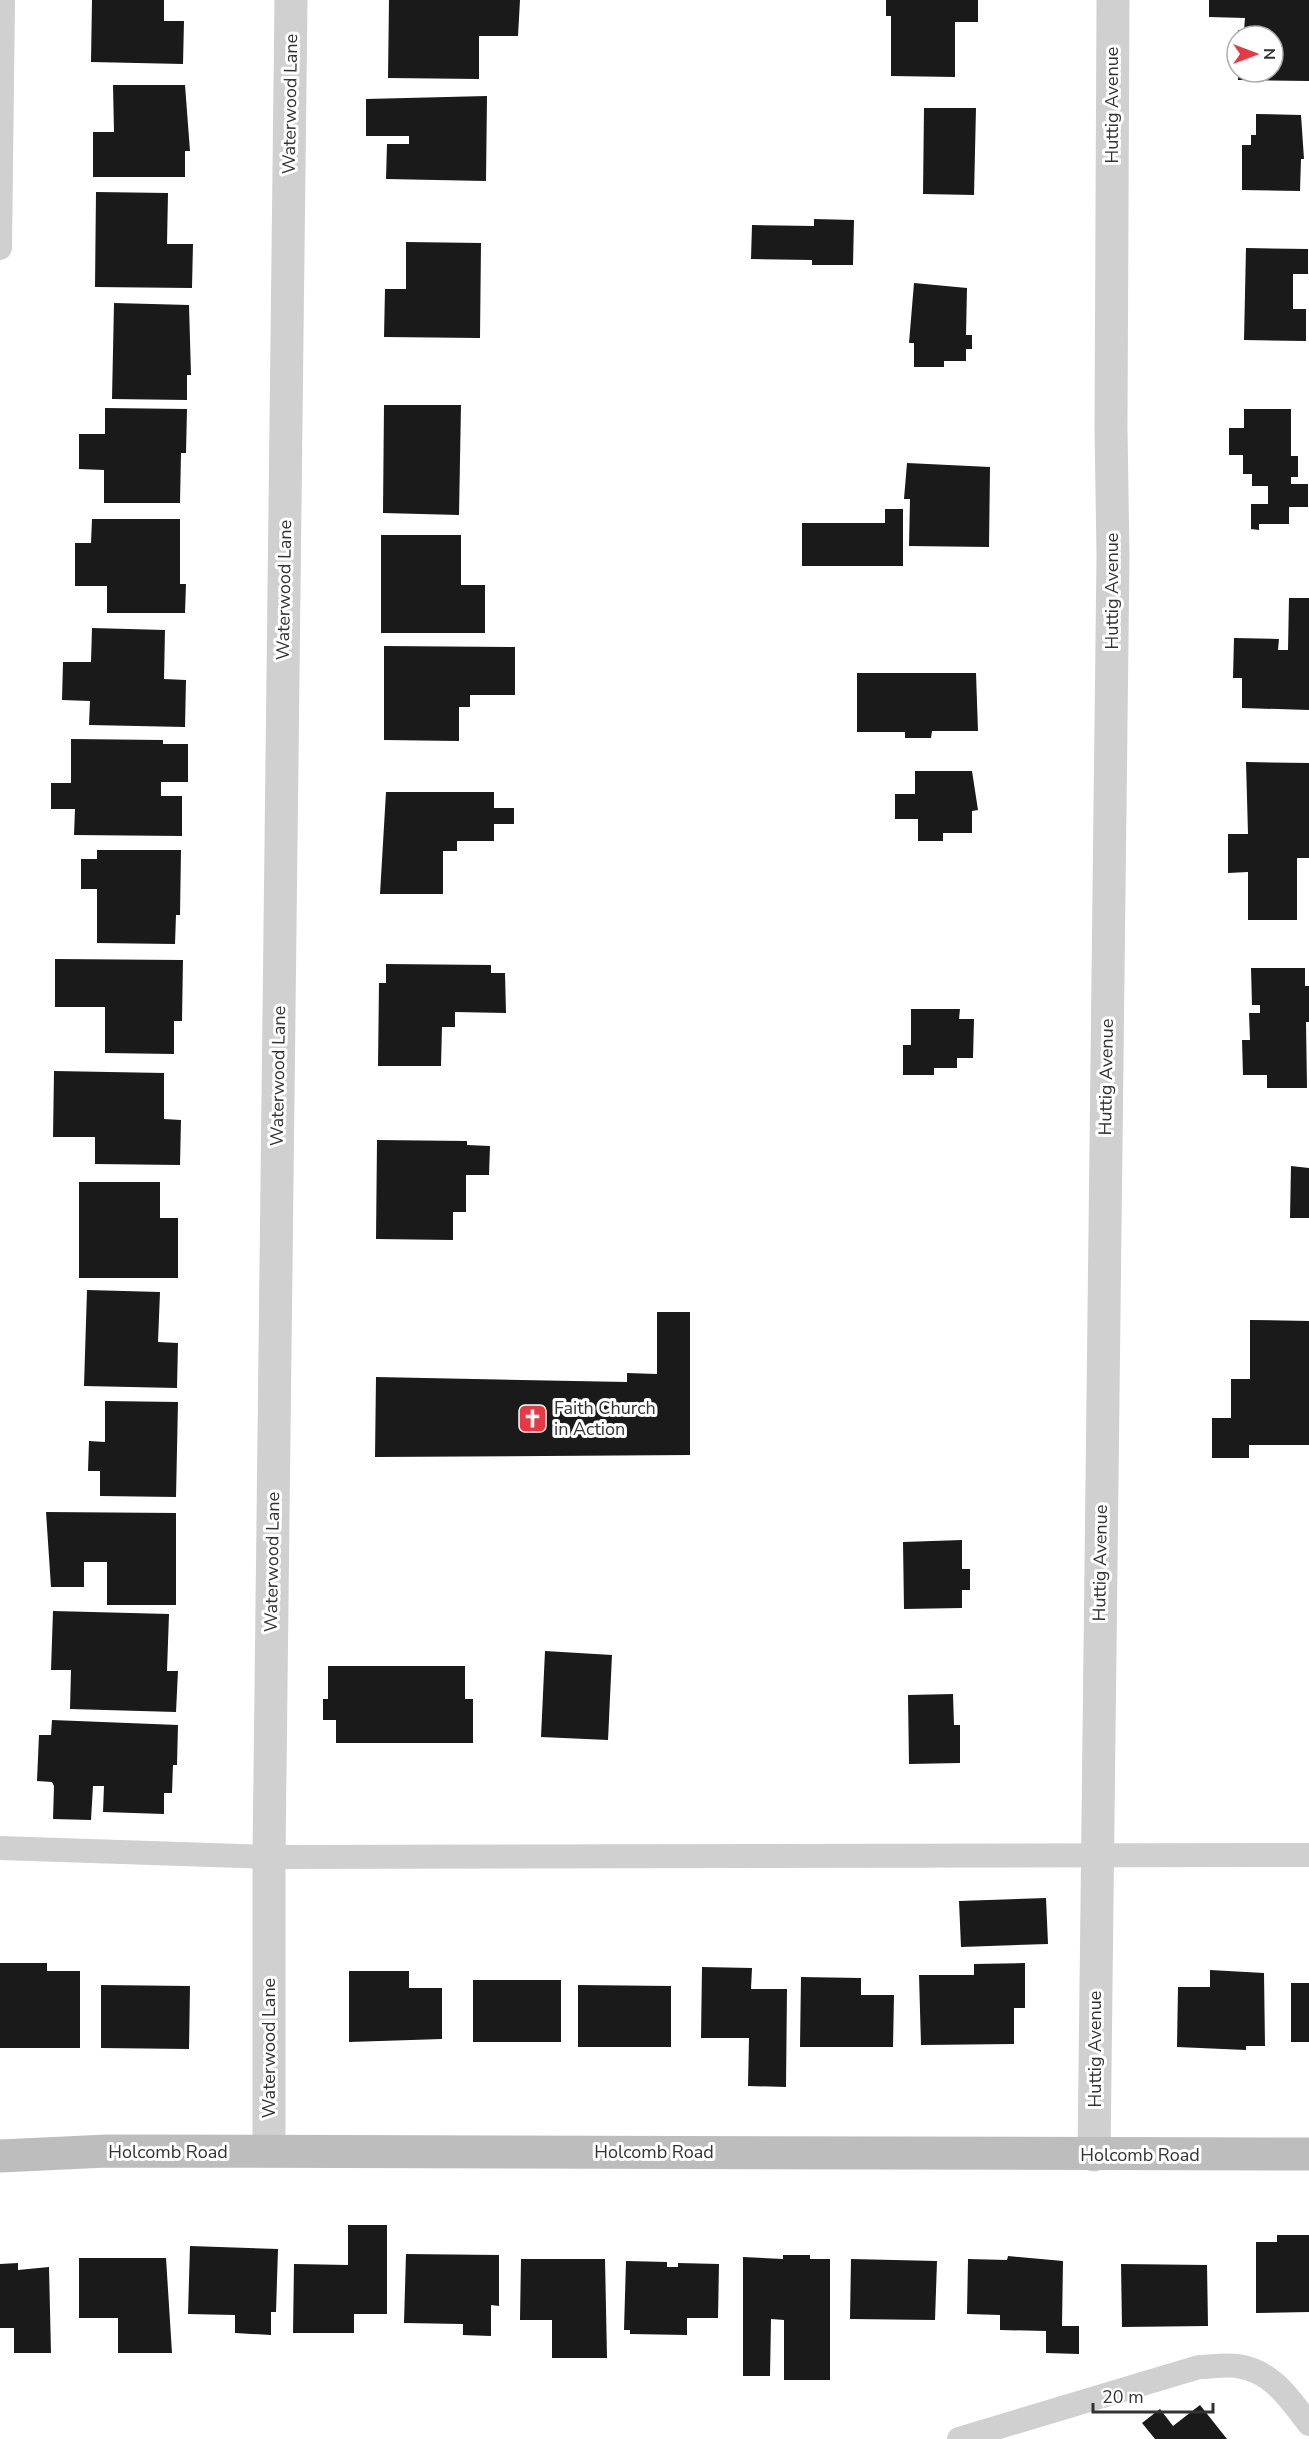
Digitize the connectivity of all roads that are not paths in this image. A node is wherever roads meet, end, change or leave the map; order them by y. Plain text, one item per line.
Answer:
1 (3, 0) edge
2 (291, 0) edge
3 (1113, 0) edge
4 (0, 248) edge
5 (0, 1848) edge
6 (1096, 1854) junction
7 (1309, 1855) edge
8 (269, 1857) junction
9 (269, 2151) junction
10 (1309, 2154) edge
11 (1094, 2155) junction
12 (0, 2156) edge
13 (1309, 2424) edge
14 (959, 2439) edge

1 - 4 lane
2 - 8 street, Waterwood Lane
3 - 6 street, Huttig Avenue
5 - 8 lane
6 - 7 lane
6 - 8 lane
6 - 11 street, Huttig Avenue
8 - 9 street, Waterwood Lane
9 - 11 street, Holcomb Road
9 - 12 street, Holcomb Road
10 - 11 street, Holcomb Road
13 - 14 lane

